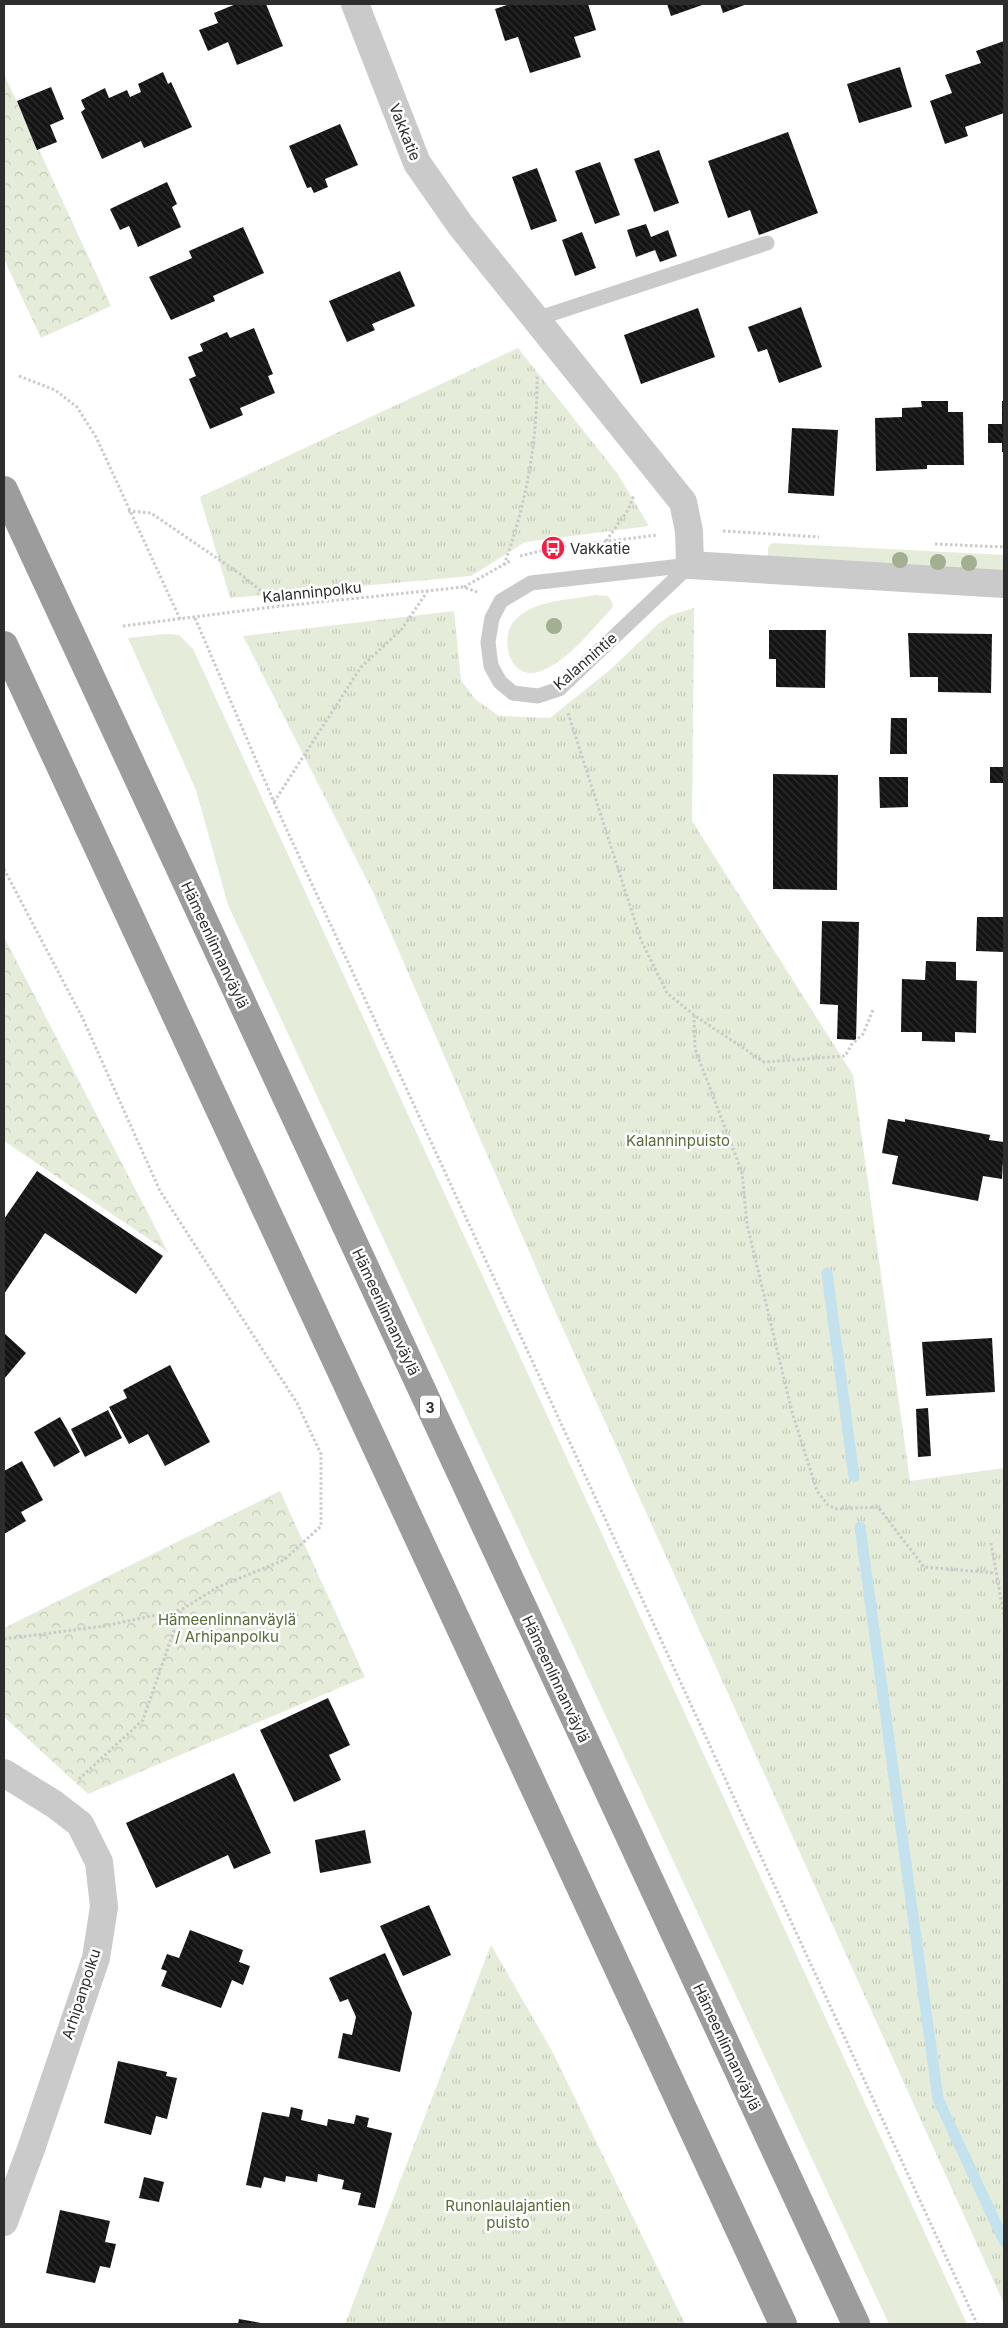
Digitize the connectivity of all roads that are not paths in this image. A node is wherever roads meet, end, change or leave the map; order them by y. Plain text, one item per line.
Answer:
1 (355, 4) edge
2 (767, 243) dead end
3 (536, 320) junction
4 (4, 490) edge
5 (690, 565) junction
6 (1004, 584) edge
7 (4, 645) edge
8 (4, 1773) edge
9 (4, 2222) edge
10 (783, 2324) edge
11 (856, 2324) edge

1 - 3 street, Vakkatie
2 - 3 lane
3 - 5 street, Vakkatie
4 - 11 highway, Hämeenlinnanväylä / 3
5 - 5 lane, Kalannintie
5 - 6 street
7 - 10 highway
8 - 9 street, Arhipanpolku

